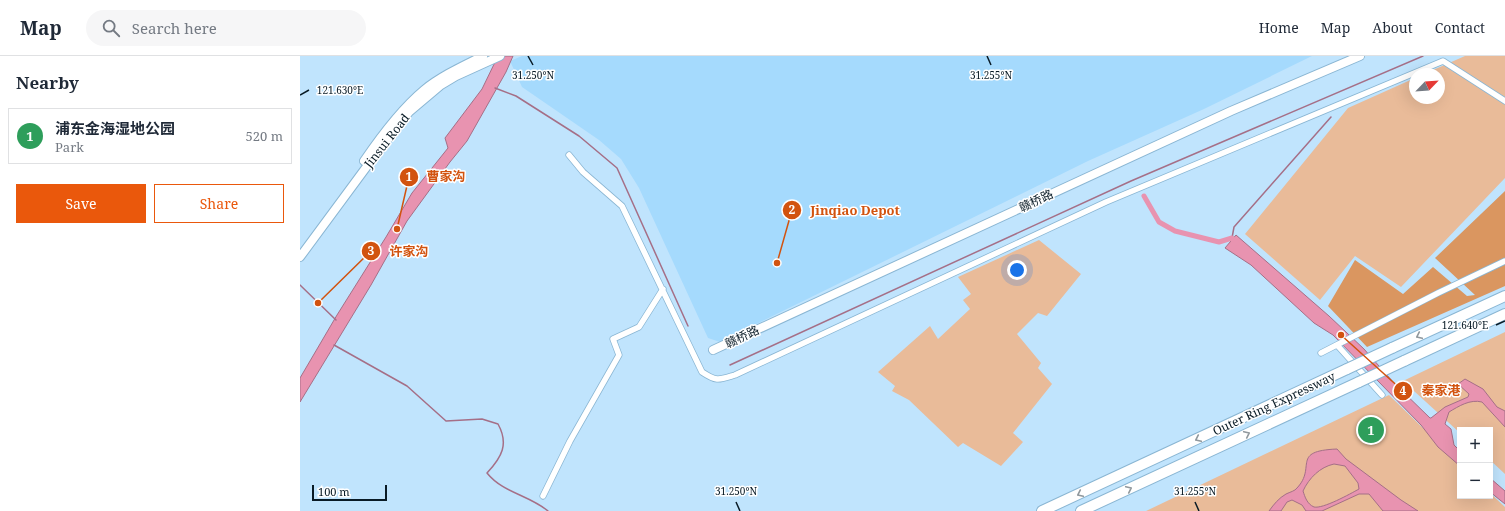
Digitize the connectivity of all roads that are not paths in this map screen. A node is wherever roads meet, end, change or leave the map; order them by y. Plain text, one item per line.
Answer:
1 (483, 56) edge
2 (500, 56) edge
3 (1360, 56) edge
4 (1505, 101) edge
5 (569, 155) dead end
6 (300, 253) edge
7 (300, 257) edge
8 (1505, 261) edge
9 (663, 290) junction
10 (1505, 296) edge
11 (1505, 314) edge
12 (1338, 344) junction
13 (713, 350) dead end
14 (1321, 353) dead end
15 (1382, 395) dead end
16 (543, 496) dead end
17 (1042, 511) edge
18 (1081, 511) edge

1 - 6 street, Jinsui Road
2 - 7 street, Jinsui Road
3 - 13 street, 赣桥路
4 - 9 street
5 - 9 street
8 - 12 street
9 - 16 street
10 -> 17 highway, Outer Ring Expressway, bridge
18 -> 11 highway, Outer Ring Expressway, bridge
12 - 14 street
12 - 15 street

